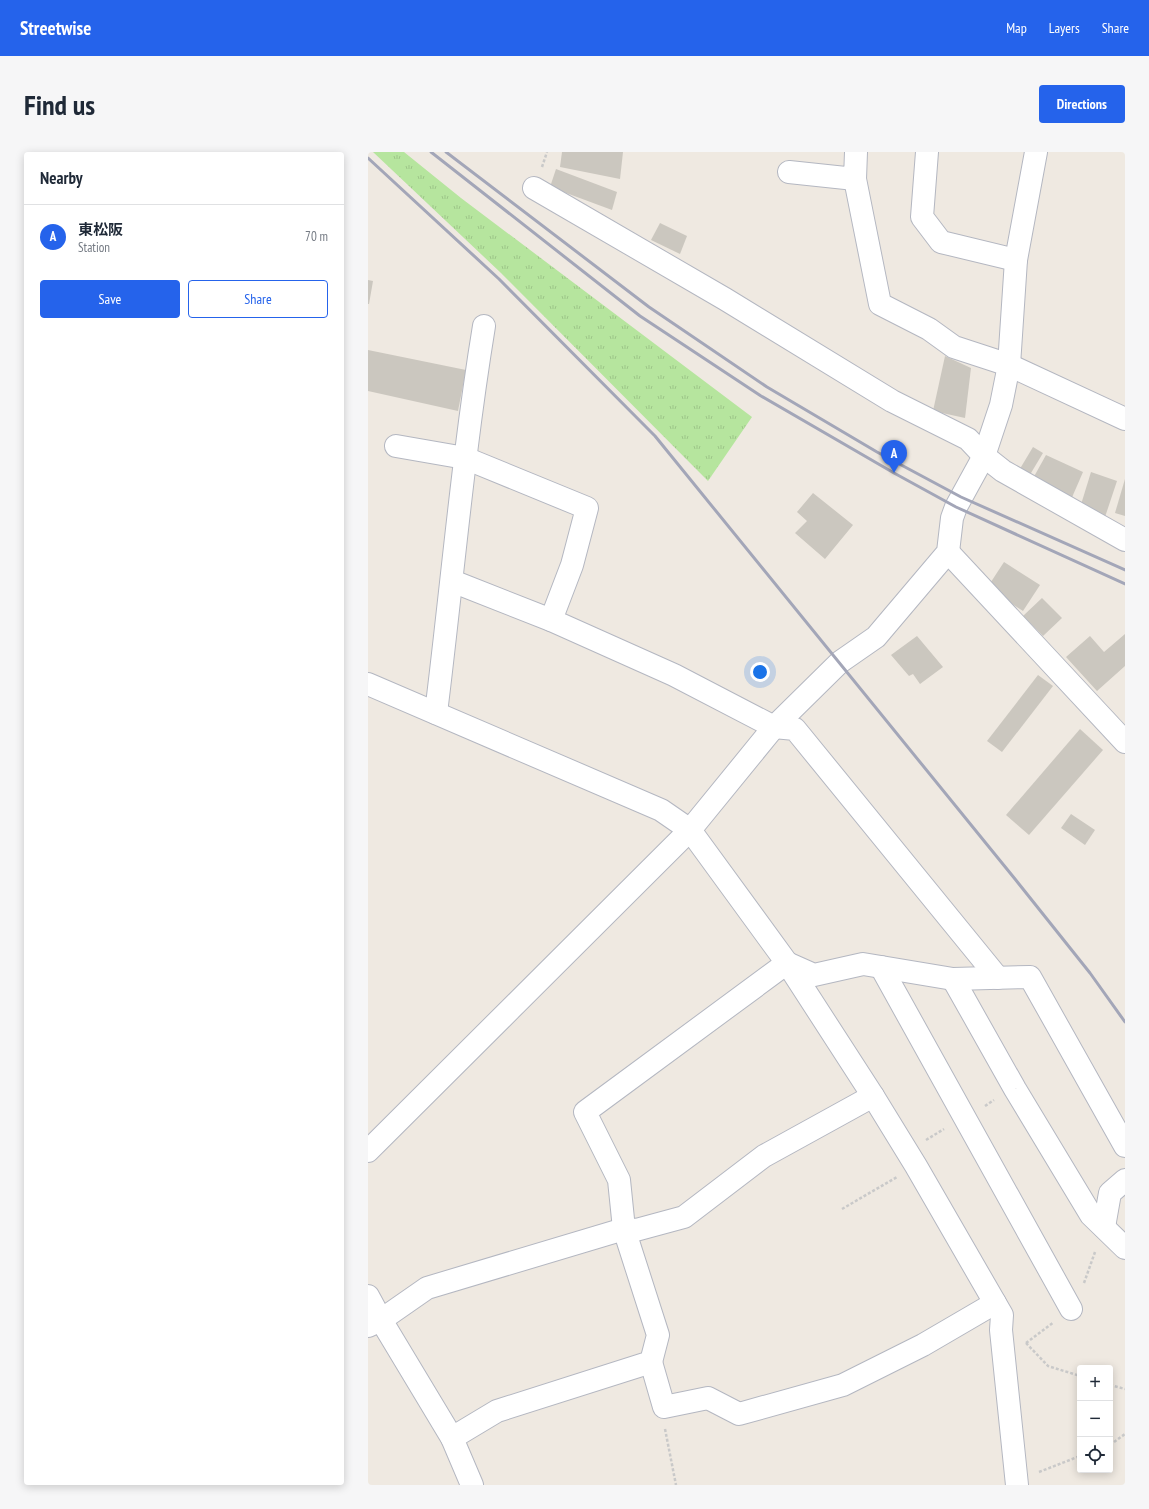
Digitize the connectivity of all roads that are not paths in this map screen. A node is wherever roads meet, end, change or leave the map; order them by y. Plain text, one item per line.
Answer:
1 (856, 152) edge
2 (927, 152) edge
3 (1036, 152) edge
4 (789, 172) dead end
5 (854, 179) junction
6 (534, 188) dead end
7 (1016, 260) junction
8 (484, 326) dead end
9 (1009, 365) junction
10 (1125, 419) edge
11 (396, 446) dead end
12 (984, 456) junction
13 (465, 458) junction
14 (1125, 540) edge
15 (948, 552) junction
16 (452, 581) junction
17 (552, 620) junction
18 (368, 684) edge
19 (436, 713) junction
20 (774, 726) junction
21 (1125, 742) edge
22 (690, 830) junction
23 (787, 963) junction
24 (881, 967) junction
25 (998, 978) junction
26 (954, 979) junction
27 (873, 1096) junction
28 (1125, 1146) edge
29 (368, 1151) edge
30 (1125, 1180) edge
31 (1104, 1227) junction
32 (624, 1229) junction
33 (1125, 1248) edge
34 (368, 1296) edge
35 (998, 1309) junction
36 (1071, 1309) dead end
37 (374, 1323) edge
38 (651, 1362) junction
39 (452, 1438) junction
40 (1017, 1483) edge
41 (472, 1485) edge

1 - 5 street
2 - 7 street
3 - 7 street
4 - 5 street
5 - 9 street
6 - 12 street
7 - 9 street
8 - 13 street
9 - 10 street
9 - 12 street
11 - 13 street
12 - 14 street
12 - 15 street
13 - 16 street
13 - 17 street
15 - 20 street
15 - 21 street
16 - 17 street
16 - 19 street
17 - 20 street
18 - 19 street
19 - 22 street
20 - 22 street
20 - 25 street
22 - 23 street
22 - 29 street
23 - 24 street
23 - 27 street
23 - 32 street
24 - 26 street
24 - 36 street
25 - 26 street
25 - 28 street
26 - 31 street
27 - 32 street
27 - 35 street
30 - 31 street
31 - 33 street
32 - 37 street
32 - 38 street
34 - 37 street
35 - 38 street
35 - 40 street
37 - 39 street
38 - 39 street
39 - 41 street

